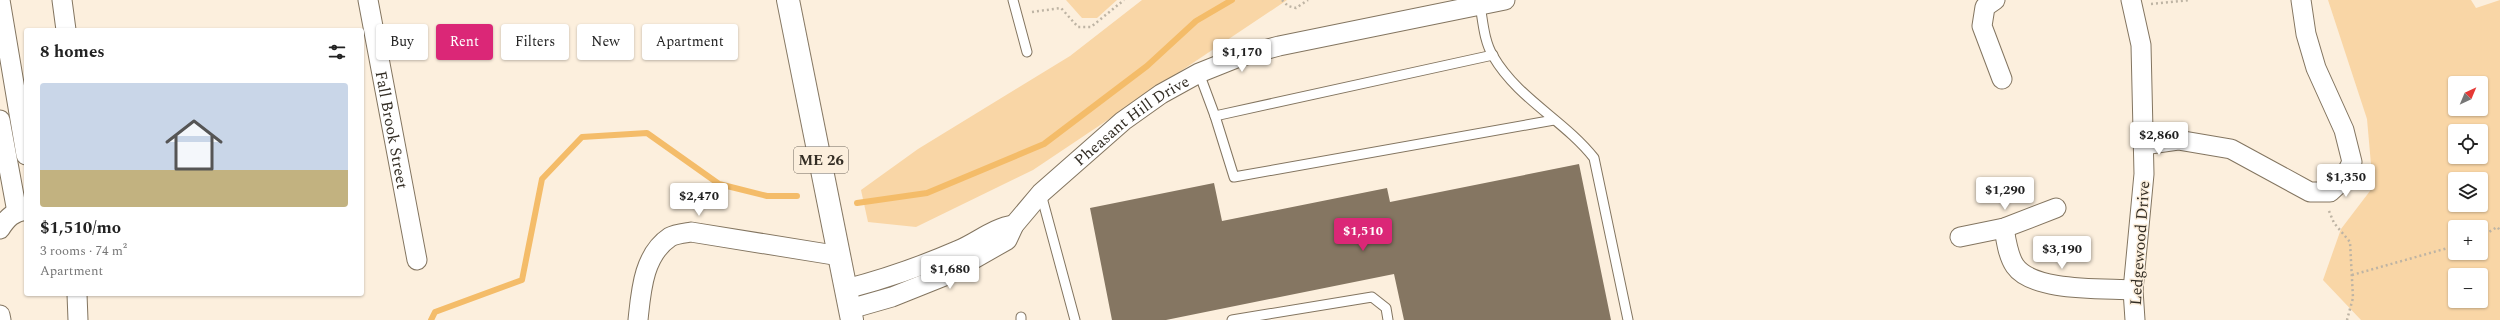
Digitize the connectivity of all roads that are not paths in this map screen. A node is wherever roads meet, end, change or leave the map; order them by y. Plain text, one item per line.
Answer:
1 (0, 0) edge
2 (62, 0) edge
3 (368, 0) edge
4 (788, 0) edge
5 (1013, 0) edge
6 (1505, 0) edge
7 (1995, 0) edge
8 (2301, 0) edge
9 (2139, 2) edge
10 (1480, 5) junction
11 (66, 28) edge
12 (1027, 52) dead end
13 (1492, 55) junction
14 (1199, 73) junction
15 (2002, 78) dead end
16 (1215, 116) junction
17 (0, 120) edge
18 (1554, 120) junction
19 (24, 143) edge
20 (2143, 145) junction
21 (1041, 193) junction
22 (2056, 208) dead end
23 (22, 211) edge
24 (2004, 228) junction
25 (0, 229) edge
26 (1960, 237) dead end
27 (840, 256) junction
28 (417, 260) dead end
29 (2132, 290) junction
30 (77, 296) edge
31 (849, 306) edge
32 (0, 315) edge
33 (1, 320) edge
34 (78, 320) edge
35 (638, 320) edge
36 (1075, 320) edge
37 (1232, 320) edge
38 (1388, 320) edge
39 (1628, 320) edge
40 (2135, 320) edge

1 - 19 street
2 - 11 street
3 - 28 street, Fall Brook Street
4 - 27 main road, ME 26
5 - 12 lane
6 - 10 street, Pheasant Hill Drive
7 - 15 street
8 - 20 street
9 - 20 street, Ledgewood Drive
10 - 13 lane
10 - 14 street, Pheasant Hill Drive
13 - 16 lane
13 - 18 lane
14 - 16 lane
14 - 21 street, Pheasant Hill Drive
16 - 18 lane
17 - 23 street
18 - 39 lane
20 - 29 street, Ledgewood Drive
21 - 31 street, Pheasant Hill Drive
21 - 36 lane
22 - 24 street
23 - 25 street
24 - 26 street
24 - 29 street
27 - 31 main road, ME 26
27 - 35 street
29 - 40 street, Ledgewood Drive
30 - 34 street
32 - 33 street
37 - 38 lane

